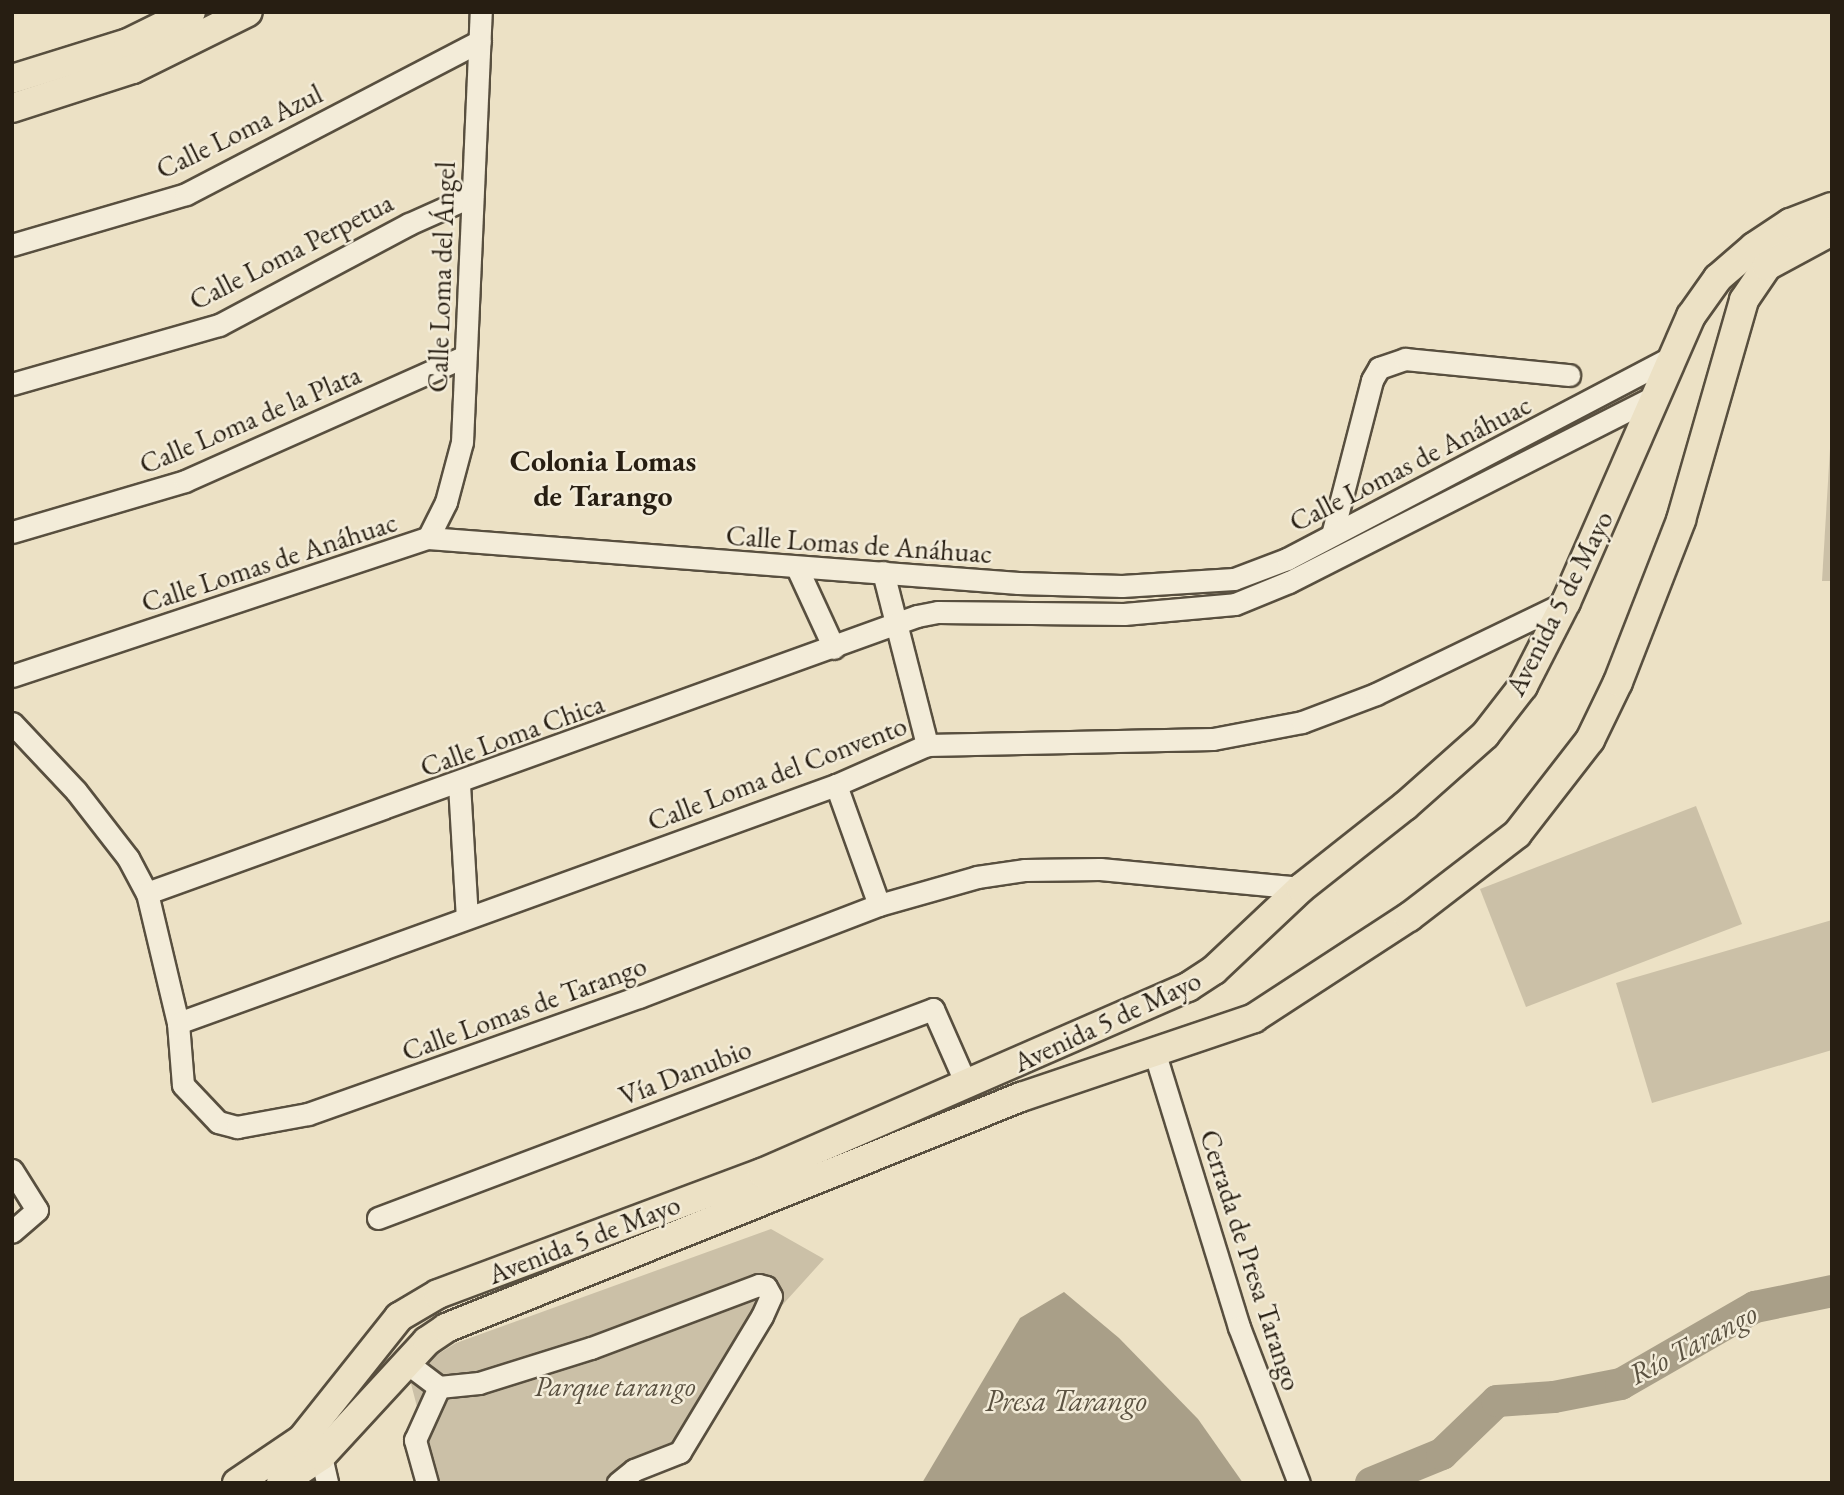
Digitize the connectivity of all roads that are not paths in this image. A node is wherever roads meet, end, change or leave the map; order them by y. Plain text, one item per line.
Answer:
1 (191, 12) edge
2 (248, 12) edge
3 (481, 12) edge
4 (480, 41) junction
5 (12, 79) edge
6 (12, 108) edge
7 (472, 196) junction
8 (1832, 207) edge
9 (1832, 230) edge
10 (12, 245) edge
11 (1767, 266) junction
12 (464, 358) junction
13 (1670, 358) junction
14 (1569, 375) dead end
15 (12, 384) edge
16 (1657, 396) junction
17 (12, 532) edge
18 (1332, 535) junction
19 (428, 538) junction
20 (797, 568) junction
21 (883, 572) junction
22 (1566, 602) junction
23 (895, 625) junction
24 (834, 648) junction
25 (12, 676) edge
26 (12, 723) edge
27 (927, 745) junction
28 (459, 784) junction
29 (836, 785) junction
30 (1301, 888) junction
31 (146, 893) junction
32 (880, 905) junction
33 (467, 917) junction
34 (178, 1023) junction
35 (1155, 1054) junction
36 (967, 1086) junction
37 (12, 1170) edge
38 (378, 1218) dead end
39 (12, 1232) edge
40 (407, 1363) junction
41 (439, 1387) junction
42 (321, 1456) junction
43 (237, 1483) edge
44 (281, 1483) edge
45 (327, 1483) edge
46 (428, 1483) edge
47 (618, 1483) edge
48 (1299, 1483) edge

1 - 5 main road
2 - 6 main road
3 - 4 street, Calle Loma del Ángel
4 - 7 street, Calle Loma del Ángel
4 - 10 street, Calle Loma Azul
7 - 12 street, Calle Loma del Ángel
7 - 15 street, Calle Loma Perpetua
8 - 13 main road, Avenida 5 de Mayo
9 - 11 main road, Avenida 5 de Mayo
11 - 16 main road
11 - 35 main road, Avenida 5 de Mayo
12 - 17 street, Calle Loma de la Plata
12 - 19 street, Calle Loma del Ángel
13 - 16 main road, Avenida 5 de Mayo
13 - 18 street, Calle Lomas de Anáhuac
14 - 18 street
16 - 22 main road, Avenida 5 de Mayo
16 - 23 street, Calle Lomas de Anáhuac
18 - 21 street, Calle Lomas de Anáhuac
19 - 20 street, Calle Lomas de Anáhuac
19 - 25 street, Calle Lomas de Anáhuac
20 - 21 street, Calle Lomas de Anáhuac
20 - 24 street
21 - 23 street
22 - 27 street, Calle Loma del Convento
22 - 30 main road, Avenida 5 de Mayo
23 - 24 street, Calle Loma Chica
23 - 27 street
24 - 28 street, Calle Loma Chica
26 - 31 street, Calle Lomas de Tarango
27 - 29 street, Calle Loma del Convento
28 - 31 street, Calle Loma Chica
28 - 33 street
29 - 32 street
29 - 33 street, Calle Loma del Convento
30 - 32 street, Calle Lomas de Tarango
30 - 36 main road, Avenida 5 de Mayo
31 - 34 street, Calle Lomas de Tarango
32 - 34 street, Calle Lomas de Tarango
33 - 34 street, Calle Loma del Convento
35 - 40 main road, Avenida 5 de Mayo
35 - 48 street, Cerrada de Presa Tarango
36 - 38 street, Vía Danubio
36 - 43 main road, Avenida 5 de Mayo
37 - 39 street
40 - 41 street
40 - 42 main road, Avenida 5 de Mayo
41 - 46 street
41 - 47 street
42 - 44 main road, Avenida 5 de Mayo
42 - 45 street

